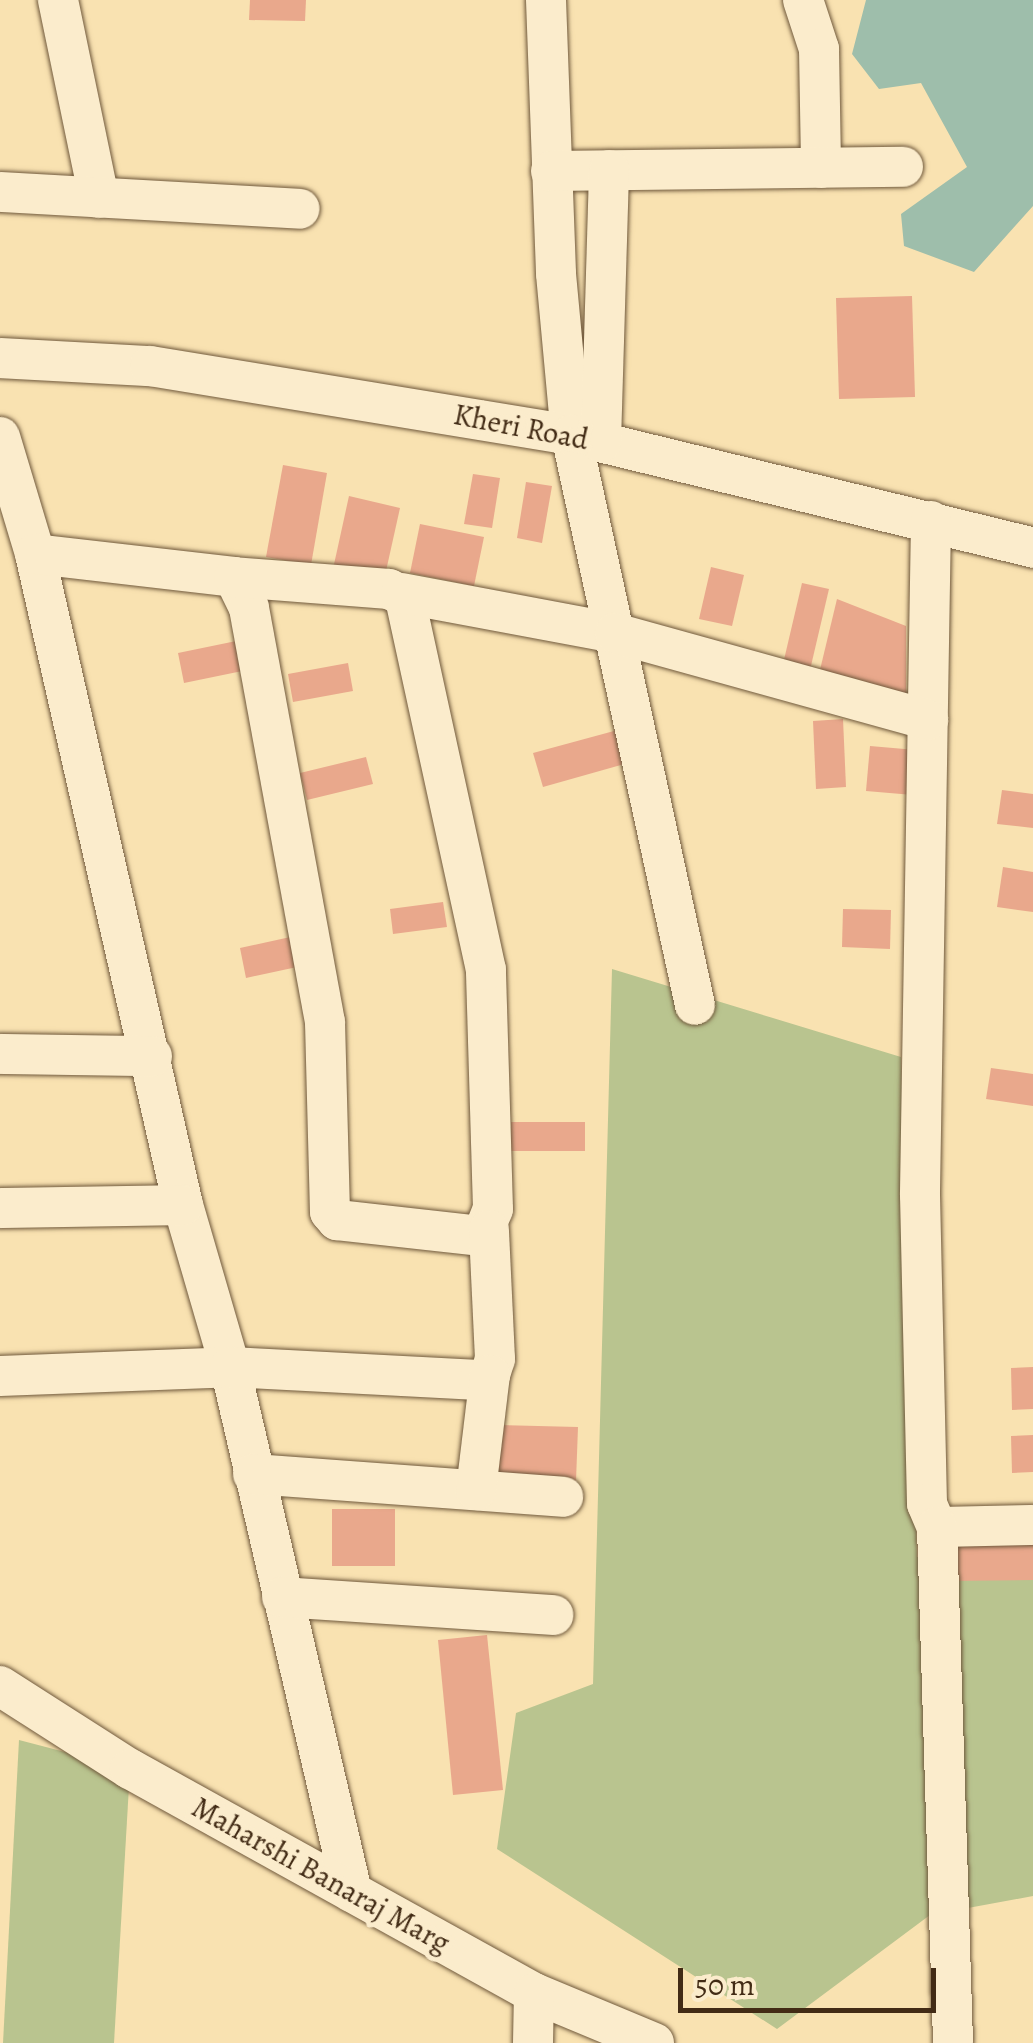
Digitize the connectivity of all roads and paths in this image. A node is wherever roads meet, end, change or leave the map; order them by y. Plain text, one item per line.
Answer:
1 (58, 0) edge
2 (546, 0) edge
3 (803, 0) edge
4 (903, 167) dead end
5 (821, 168) junction
6 (609, 170) junction
7 (550, 171) junction
8 (0, 192) edge
9 (99, 198) junction
10 (300, 209) dead end
11 (0, 358) edge
12 (0, 437) edge
13 (586, 438) junction
14 (931, 521) junction
15 (20, 530) edge
16 (1033, 548) edge
17 (234, 577) junction
18 (401, 594) junction
19 (615, 633) junction
20 (928, 720) junction
21 (695, 1005) dead end
22 (0, 1054) edge
23 (152, 1056) junction
24 (183, 1205) junction
25 (0, 1208) edge
26 (489, 1230) junction
27 (230, 1367) junction
28 (490, 1375) junction
29 (0, 1376) edge
30 (253, 1474) junction
31 (476, 1490) junction
32 (563, 1497) dead end
33 (1033, 1525) edge
34 (937, 1526) junction
35 (282, 1597) junction
36 (552, 1615) dead end
37 (0, 1686) edge
38 (352, 1892) junction
39 (534, 1993) junction
40 (533, 2043) edge
41 (654, 2043) edge
42 (953, 2043) edge

1 - 9 street
2 - 7 street
3 - 5 street
4 - 5 street
5 - 6 street
6 - 7 street
6 - 13 street
7 - 13 street
8 - 9 street
9 - 10 street
11 - 13 street, Kheri Road
12 - 15 street
13 - 14 street, Kheri Road
13 - 19 street
14 - 16 street, Kheri Road
14 - 20 street
15 - 17 street
15 - 23 street
17 - 18 street
17 - 26 street
18 - 19 street
18 - 26 street
19 - 20 street
19 - 21 street
20 - 34 street
22 - 23 street
23 - 24 street
24 - 25 street
24 - 27 street
26 - 28 street
27 - 28 street
27 - 29 street
27 - 30 street
28 - 31 street
30 - 31 street
30 - 35 street
31 - 32 street
33 - 34 street
34 - 42 street
35 - 36 street
35 - 38 street
37 - 38 street, Maharshi Banaraj Marg
38 - 39 street, Maharshi Banaraj Marg
39 - 40 street
39 - 41 street, Maharshi Banaraj Marg

